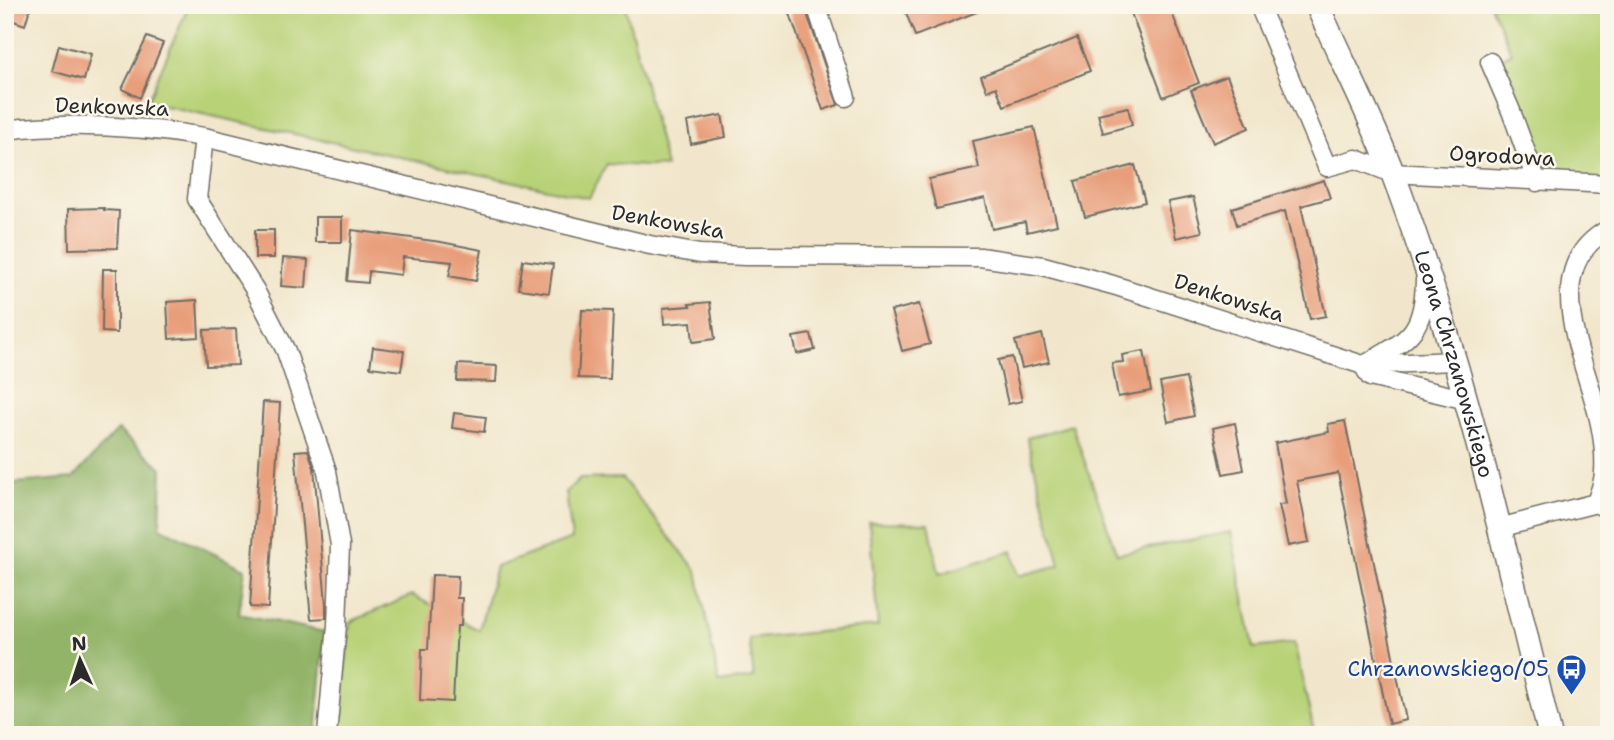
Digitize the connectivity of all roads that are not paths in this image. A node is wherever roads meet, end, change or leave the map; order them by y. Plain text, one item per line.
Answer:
1 (816, 5) edge
2 (1259, 5) edge
3 (1317, 5) edge
4 (1490, 62) dead end
5 (846, 97) dead end
6 (5, 130) edge
7 (204, 137) junction
8 (1392, 173) junction
9 (1537, 182) junction
10 (1609, 184) edge
11 (1609, 229) edge
12 (1426, 271) junction
13 (1454, 361) junction
14 (1363, 365) junction
15 (1467, 400) junction
16 (1602, 507) edge
17 (1499, 528) junction
18 (327, 735) edge
19 (1550, 735) edge

1 - 5 street
2 - 8 street, Ogrodowa
3 - 8 street, Leona Chrzanowskiego
4 - 9 street
6 - 7 street, Denkowska
7 - 14 street, Denkowska
7 - 18 street
8 - 9 street, Ogrodowa
8 - 12 street, Leona Chrzanowskiego
9 - 10 street, Ogrodowa
11 - 16 street
12 - 13 street, Leona Chrzanowskiego
12 - 14 street
13 - 14 street, Denkowska
13 - 15 street, Leona Chrzanowskiego
14 - 15 street, Denkowska
15 - 17 street, Leona Chrzanowskiego
16 - 17 street
17 - 19 street, Leona Chrzanowskiego

